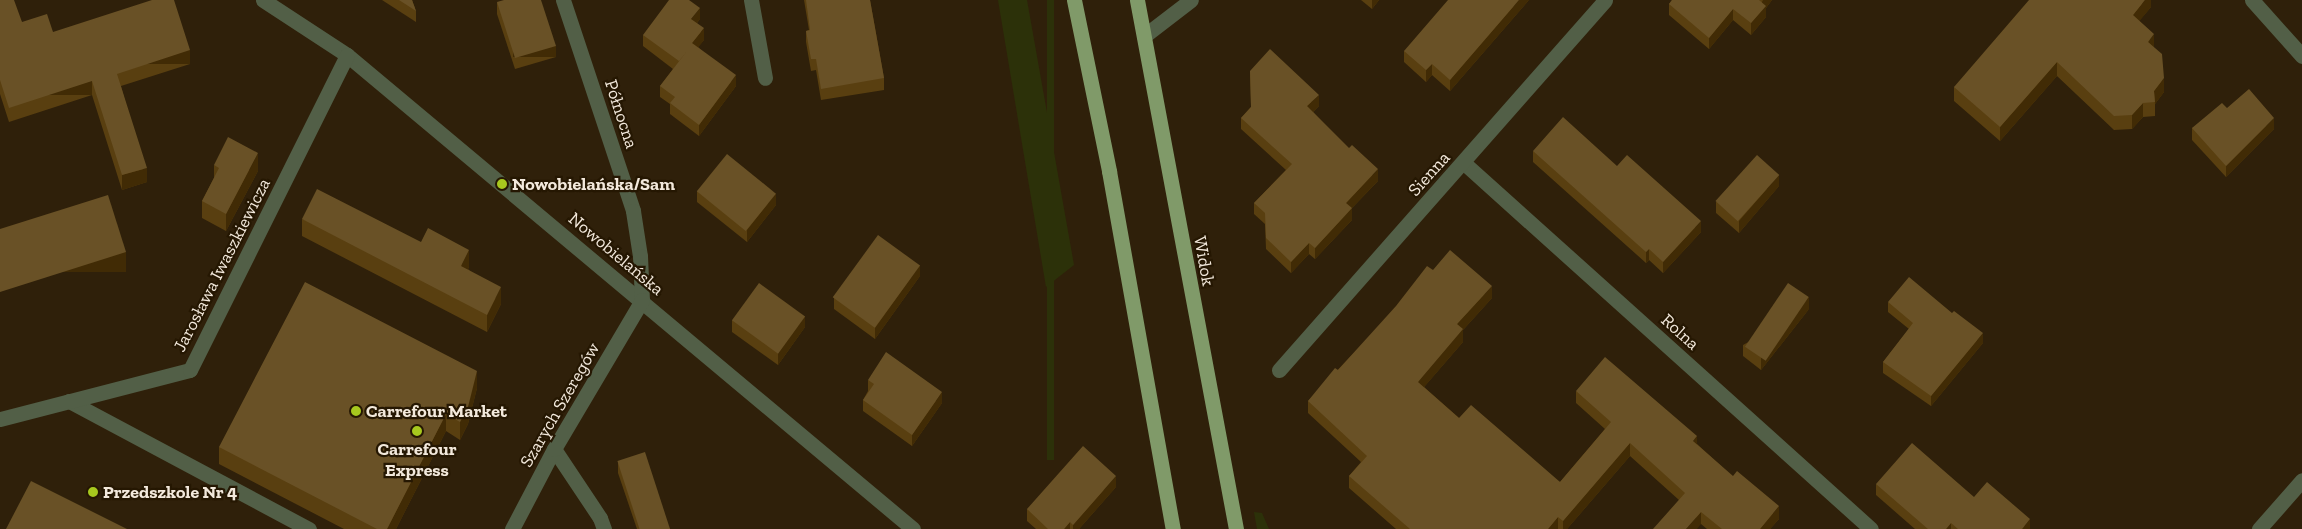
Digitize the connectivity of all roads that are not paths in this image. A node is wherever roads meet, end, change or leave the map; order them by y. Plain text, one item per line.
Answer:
1 (263, 0) edge
2 (563, 0) edge
3 (751, 0) edge
4 (1074, 0) edge
5 (1137, 0) edge
6 (1190, 0) edge
7 (1605, 0) edge
8 (2252, 0) edge
9 (1144, 36) junction
10 (347, 55) junction
11 (2302, 56) edge
12 (765, 78) dead end
13 (1464, 163) junction
14 (642, 300) junction
15 (1279, 370) dead end
16 (69, 401) junction
17 (0, 419) edge
18 (554, 450) junction
19 (2302, 480) edge
20 (309, 529) edge
21 (512, 529) edge
22 (604, 529) edge
23 (913, 529) edge
24 (1173, 529) edge
25 (1236, 529) edge
26 (1870, 529) edge
27 (2259, 529) edge

1 - 10 street, Nowobielańska
2 - 14 street, Północna
3 - 12 street
4 - 24 main road
5 - 9 main road, Widok
6 - 9 street
7 - 13 street, Sienna
8 - 11 street
9 - 25 main road, Widok
10 - 14 street, Nowobielańska
10 - 16 street, Jarosława Iwaszkiewicza
13 - 15 street, Sienna
13 - 26 street, Rolna
14 - 18 street, Szarych Szeregów
14 - 23 street, Nowobielańska
16 - 17 street, Jarosława Iwaszkiewicza
16 - 20 street
18 - 21 street, Szarych Szeregów
18 - 22 street
19 - 27 street

